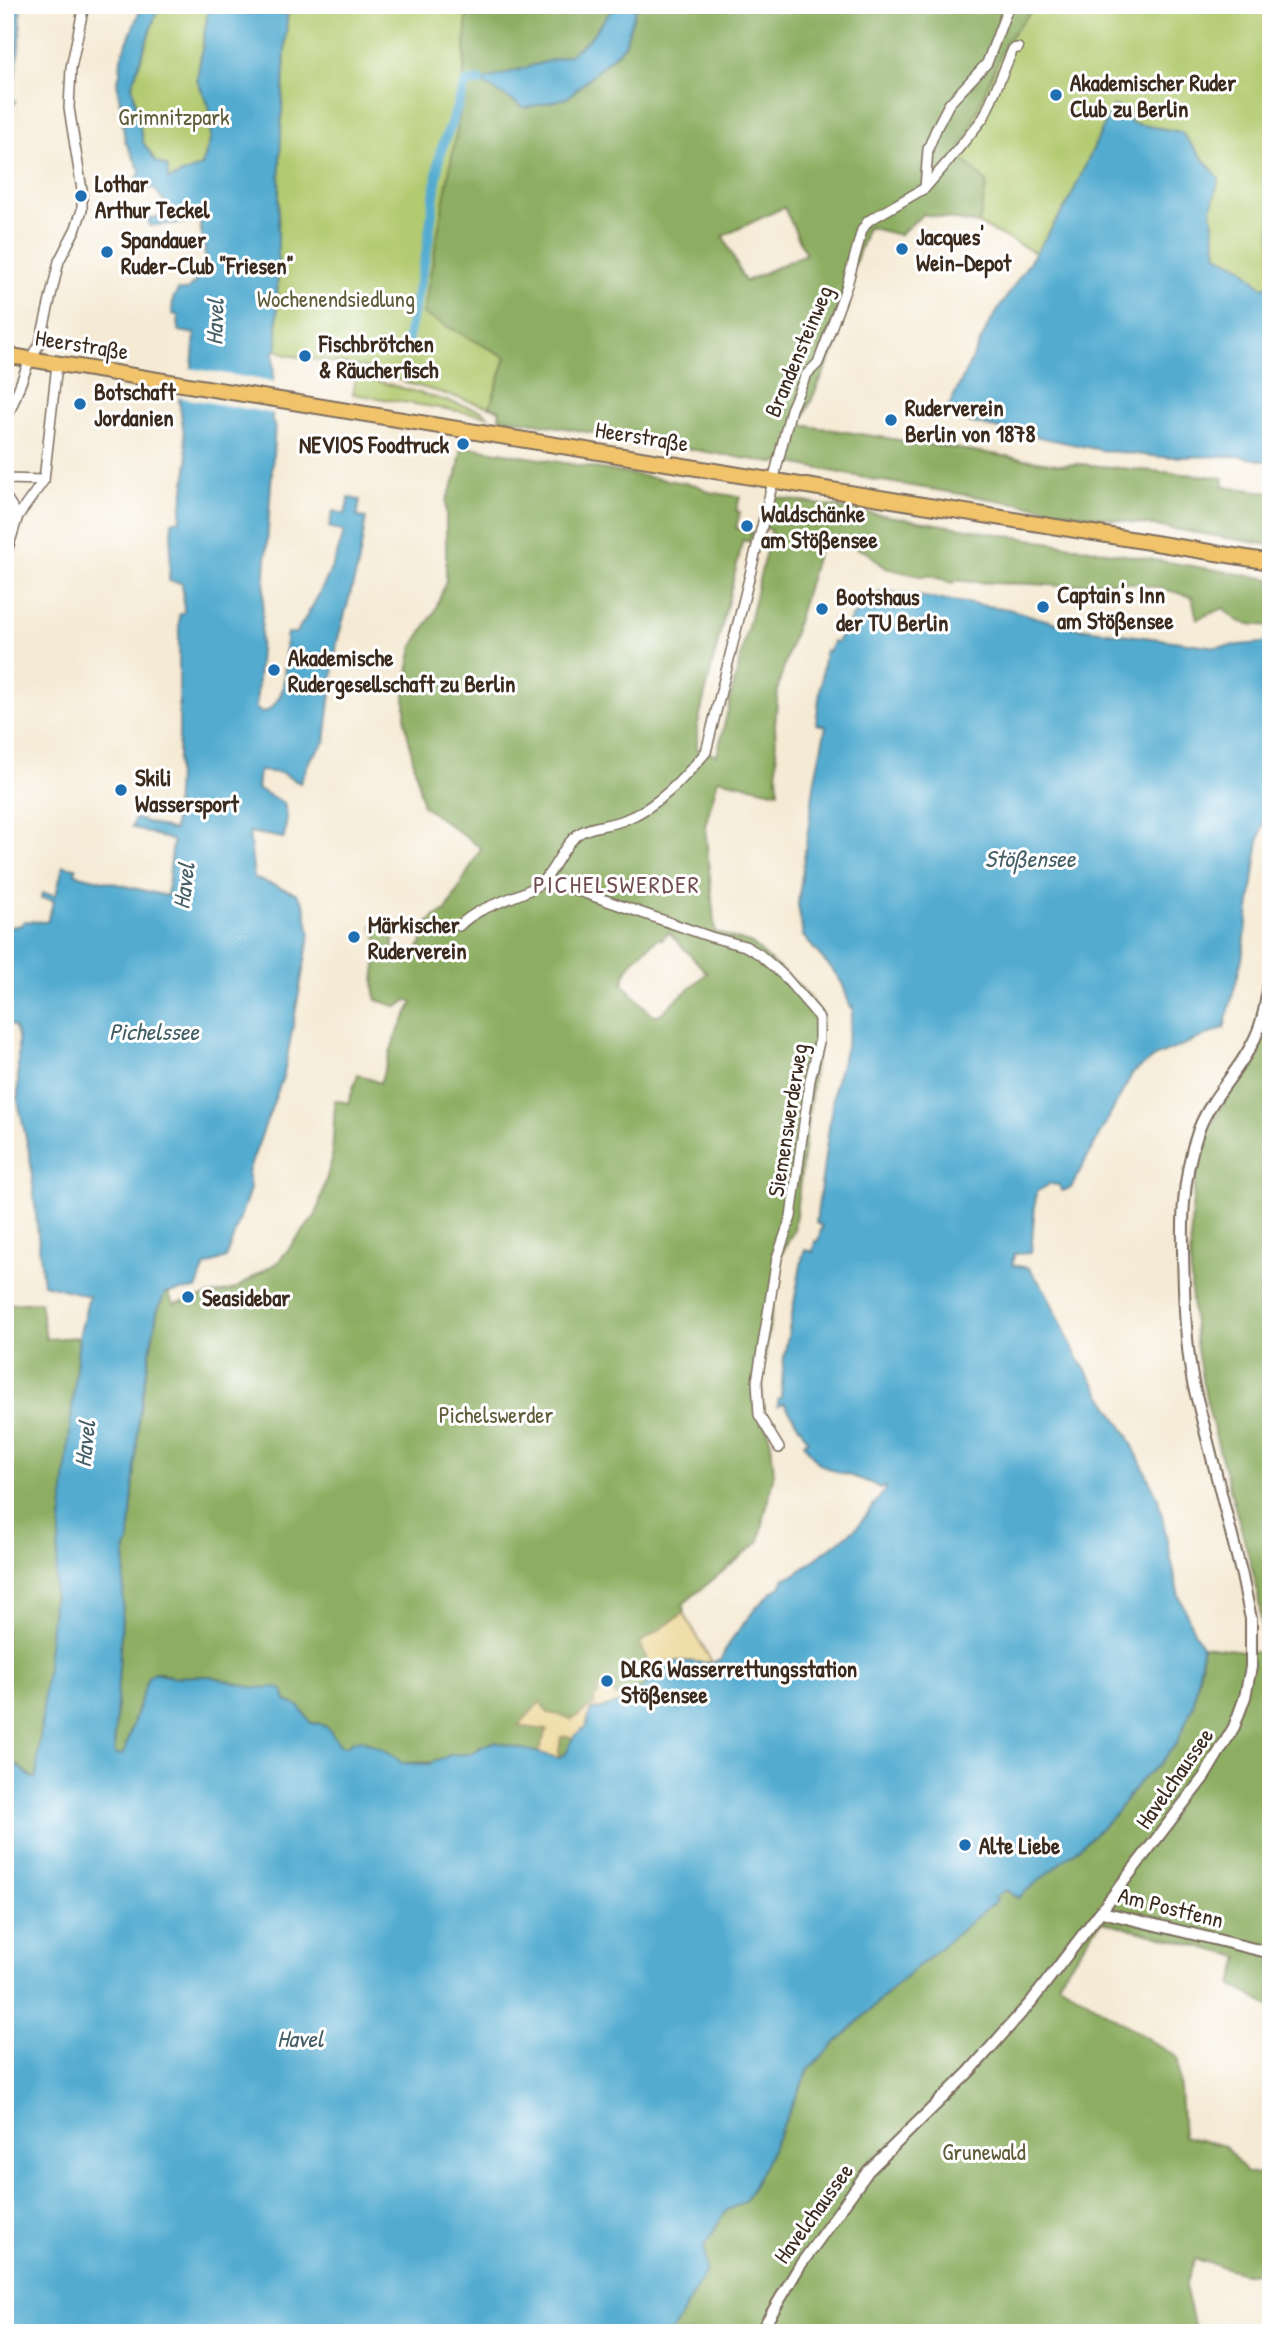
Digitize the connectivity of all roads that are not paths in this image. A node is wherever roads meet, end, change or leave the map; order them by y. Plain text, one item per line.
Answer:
1 (84, 5) edge
2 (1009, 5) edge
3 (1018, 48) dead end
4 (925, 188) junction
5 (5, 355) edge
6 (30, 359) junction
7 (57, 363) junction
8 (5, 424) edge
9 (5, 479) edge
10 (44, 480) junction
11 (773, 480) junction
12 (5, 496) edge
13 (18, 516) junction
14 (5, 558) edge
15 (1271, 562) edge
16 (547, 880) junction
17 (459, 926) dead end
18 (1271, 971) edge
19 (779, 1448) dead end
20 (1102, 1912) junction
21 (1271, 1953) edge
22 (760, 2333) edge

1 - 6 street
2 - 4 street
3 - 4 street, Brandensteinweg
4 - 11 street, Brandensteinweg
5 - 6 main road, Heerstraße
6 - 7 main road, Heerstraße
6 - 8 street
7 - 10 street
7 - 11 main road, Heerstraße
9 - 10 street
10 - 13 street
11 - 15 main road, Heerstraße
11 - 16 street
12 - 13 street
13 - 14 street
16 - 17 street
16 - 19 street, Siemenswerderweg
18 - 20 street, Havelchaussee
20 - 21 street, Am Postfenn
20 - 22 street, Havelchaussee

